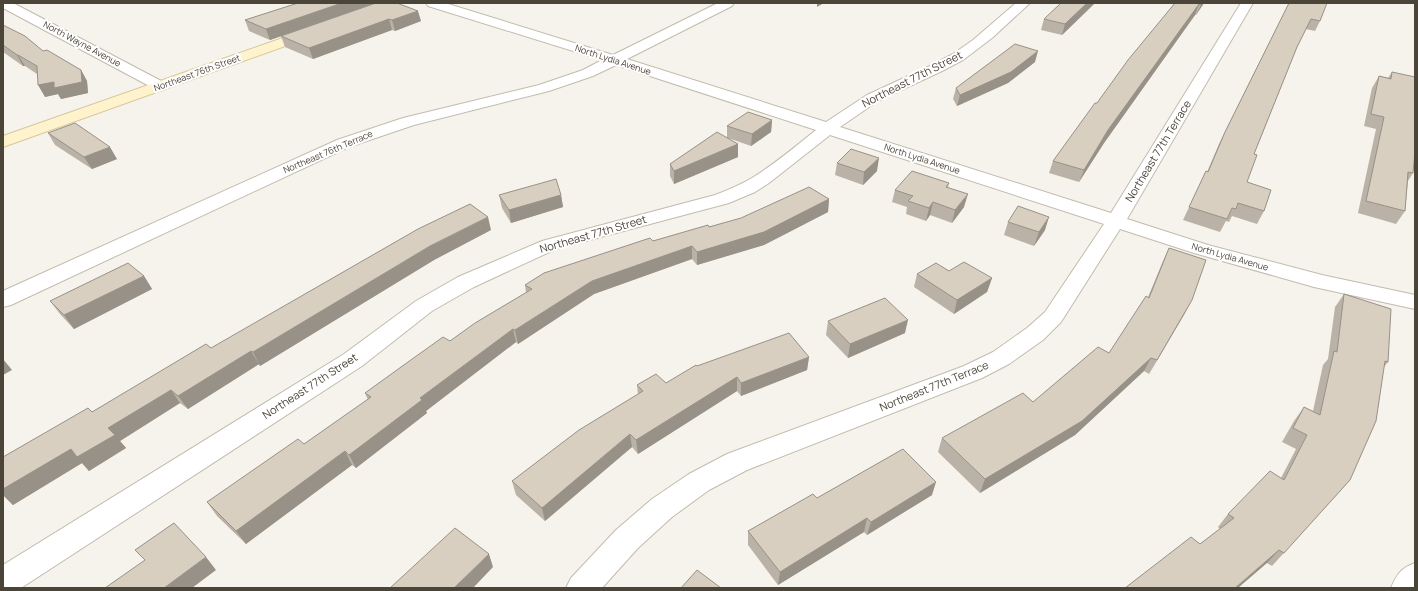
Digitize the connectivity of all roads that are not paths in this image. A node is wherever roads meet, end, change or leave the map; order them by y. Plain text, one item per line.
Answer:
1 (3, 3) edge
2 (432, 3) edge
3 (728, 3) edge
4 (1024, 3) edge
5 (1247, 3) edge
6 (324, 27) edge
7 (614, 60) junction
8 (160, 86) junction
9 (827, 129) junction
10 (3, 142) edge
11 (1115, 222) junction
12 (3, 300) edge
13 (1415, 302) edge
14 (1415, 577) edge
15 (3, 582) edge
16 (582, 588) edge
17 (1407, 588) edge

1 - 8 street, North Wayne Avenue
2 - 7 street, North Lydia Avenue
3 - 7 street, Northeast 76th Terrace
4 - 9 street, Northeast 77th Street
5 - 11 street, Northeast 77th Terrace
6 - 8 street, Northeast 76th Street
7 - 9 street, North Lydia Avenue
7 - 12 street, Northeast 76th Terrace
8 - 10 street, Northeast 76th Street
9 - 11 street, North Lydia Avenue
9 - 15 street, Northeast 77th Street
11 - 13 street, North Lydia Avenue
11 - 16 street, Northeast 77th Terrace
14 - 17 street

